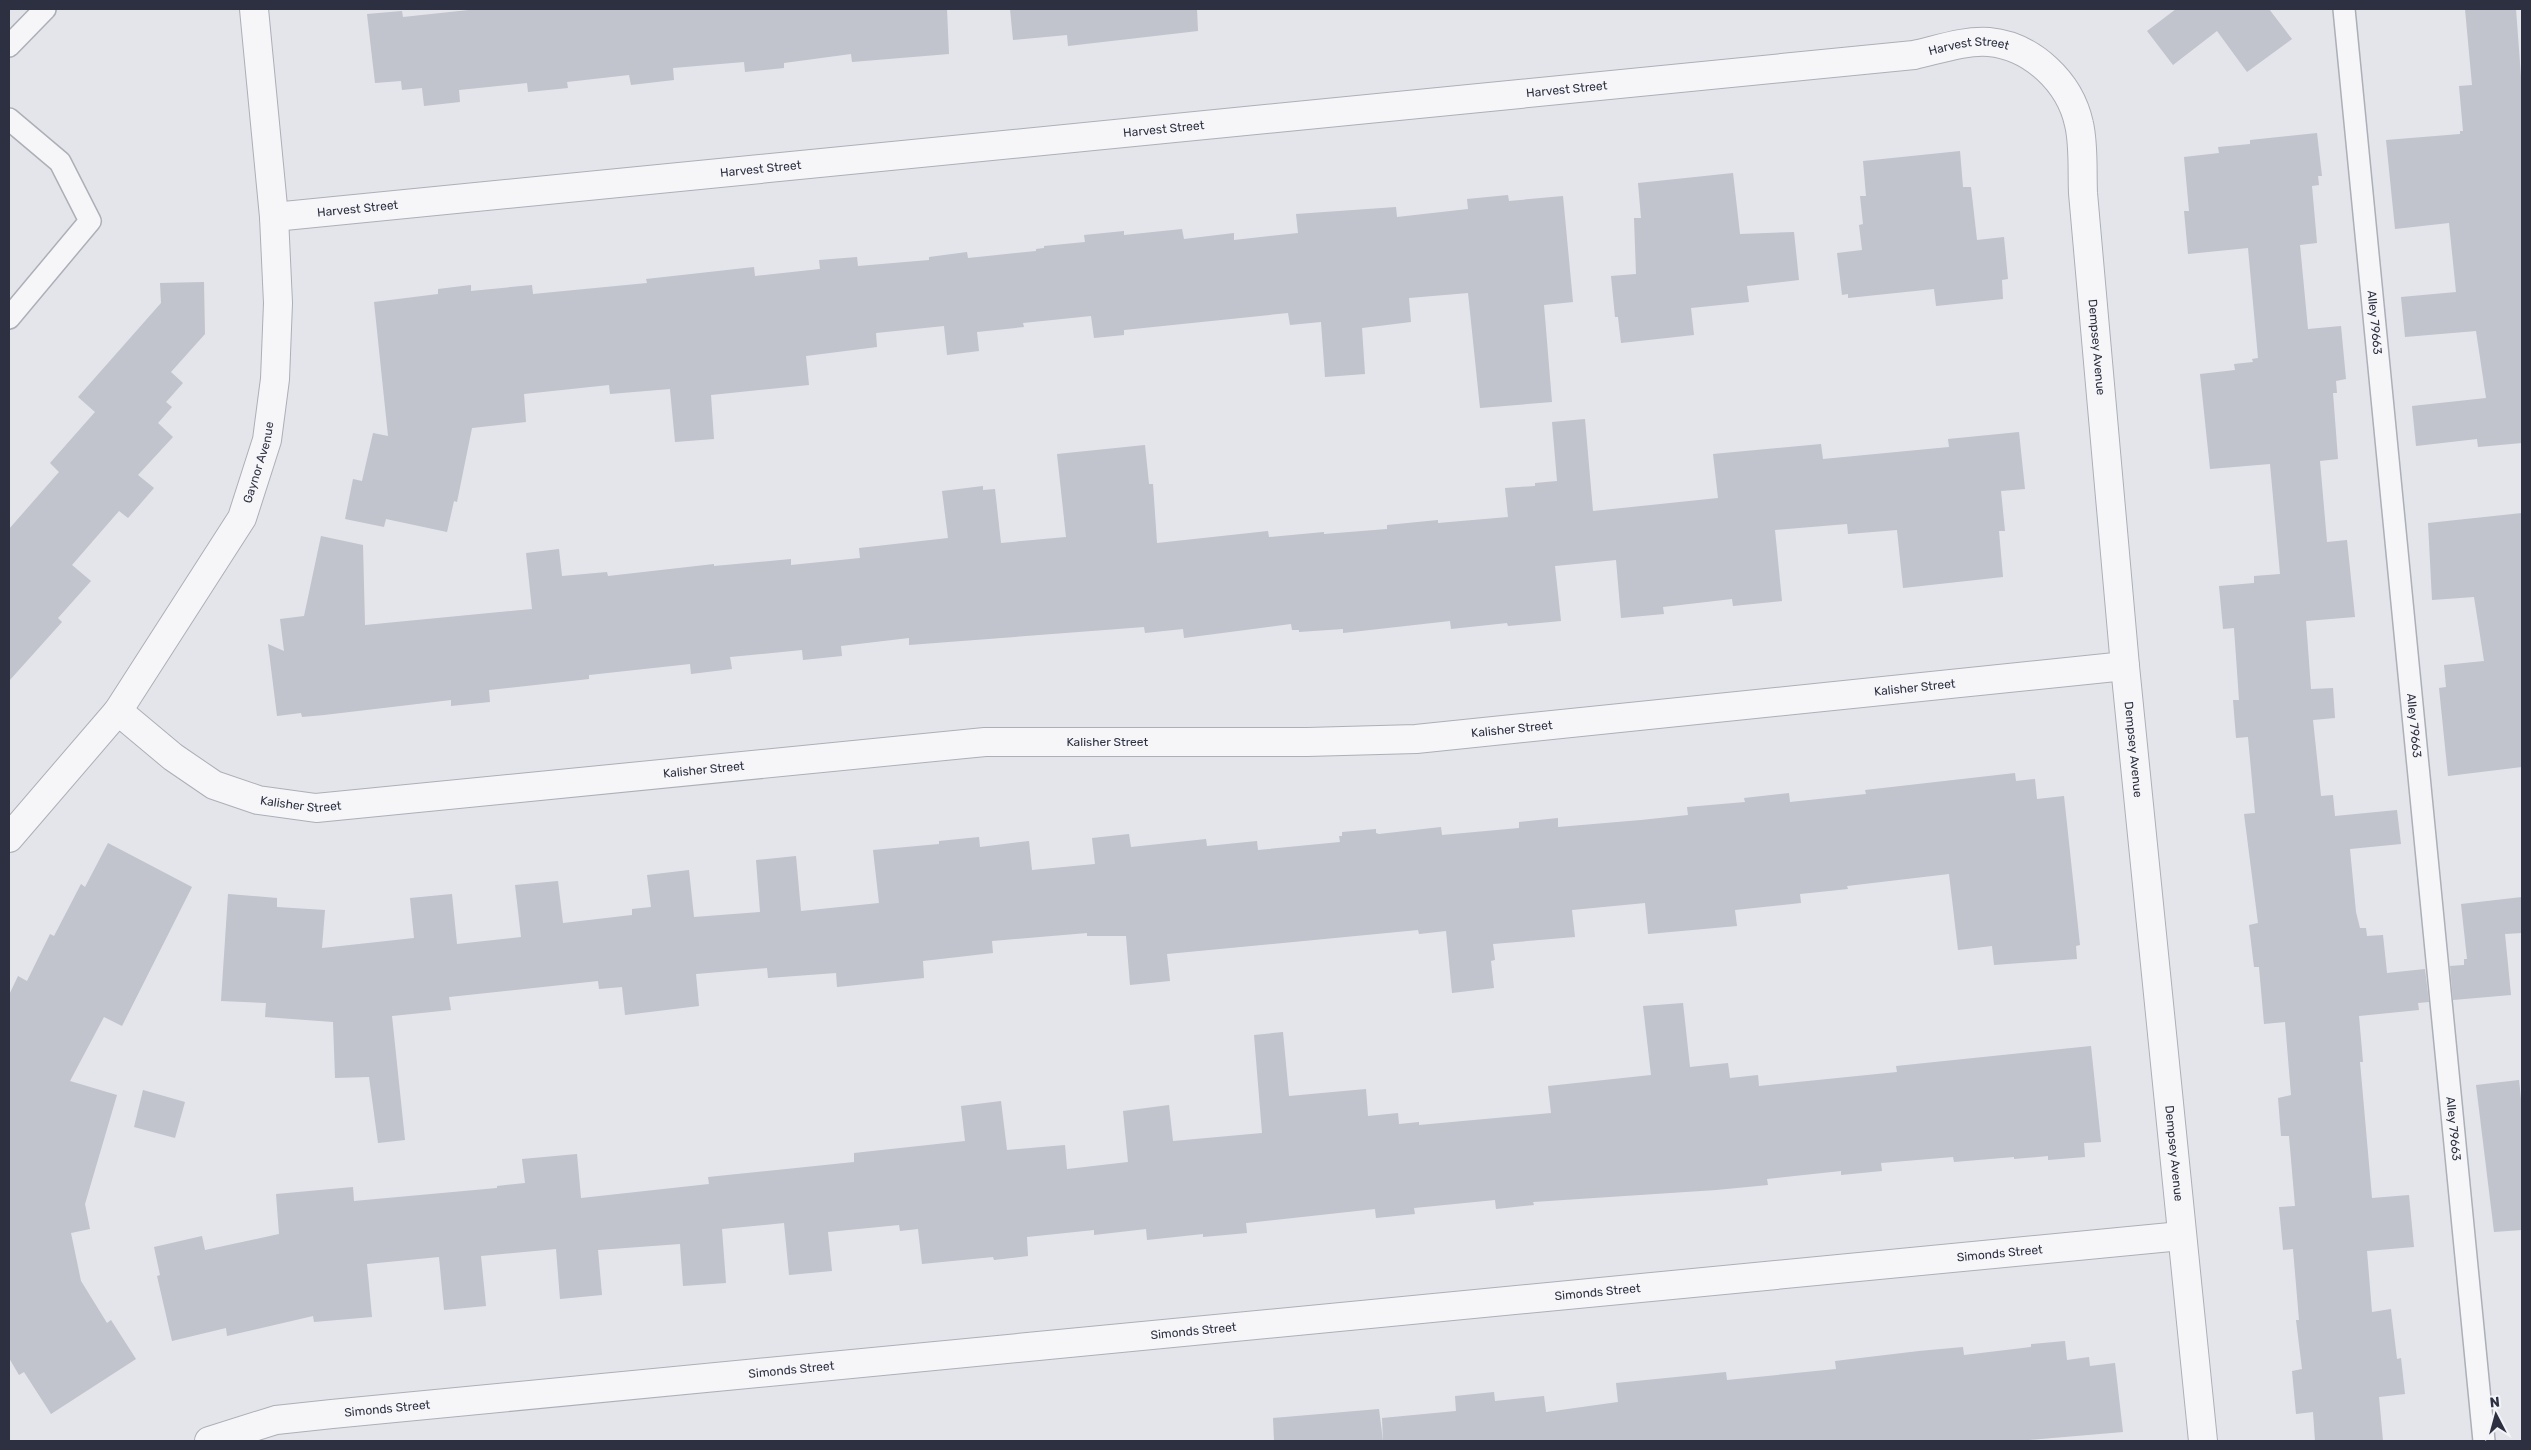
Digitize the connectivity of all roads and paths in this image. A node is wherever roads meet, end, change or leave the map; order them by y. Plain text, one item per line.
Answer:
1 (45, 9) edge
2 (254, 9) edge
3 (2344, 9) edge
4 (9, 46) edge
5 (2046, 67) joint
6 (9, 119) edge
7 (274, 217) junction
8 (9, 318) edge
9 (2125, 666) junction
10 (118, 711) junction
11 (9, 838) edge
12 (2181, 1236) junction
13 (209, 1441) edge
14 (2203, 1441) edge
15 (2484, 1441) edge

1 - 4 lane
2 - 7 street, Gaynor Avenue
3 - 15 lane, Alley 79663
5 - 7 street, Harvest Street
5 - 9 street, Dempsey Avenue
6 - 8 lane
7 - 10 street, Gaynor Avenue
9 - 10 street, Kalisher Street
9 - 12 street, Dempsey Avenue
10 - 11 street, Gaynor Avenue
12 - 13 street, Simonds Street
12 - 14 street, Dempsey Avenue

